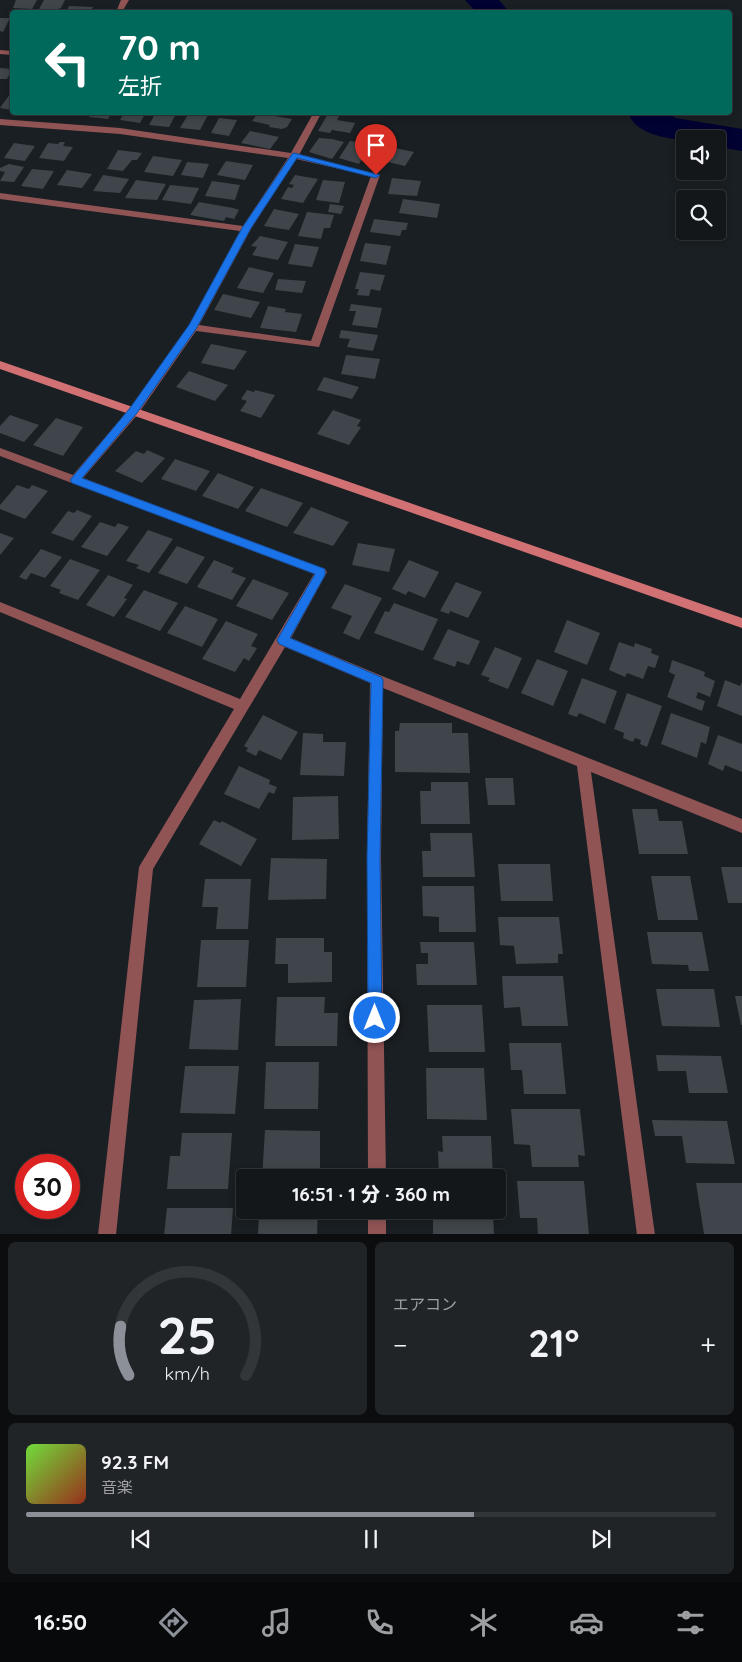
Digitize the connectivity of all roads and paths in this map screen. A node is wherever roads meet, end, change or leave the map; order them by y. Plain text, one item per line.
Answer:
1 (316, 115) edge
2 (0, 122) edge
3 (294, 156) junction
4 (0, 196) edge
5 (246, 228) junction
6 (193, 327) junction
7 (0, 365) edge
8 (134, 411) junction
9 (0, 452) edge
10 (75, 480) junction
11 (0, 607) edge
12 (742, 623) edge
13 (283, 640) junction
14 (377, 680) junction
15 (242, 706) junction
16 (584, 763) junction
17 (742, 826) edge
18 (377, 1169) edge
19 (377, 1219) edge
20 (107, 1234) edge
21 (377, 1234) edge
22 (646, 1234) edge

1 - 3 street
2 - 3 street
3 - 5 street
3 - 6 street
4 - 5 street
5 - 6 street
6 - 8 street
7 - 8 street
8 - 10 street
8 - 12 street
9 - 10 street
10 - 13 street
11 - 15 street
13 - 14 street
13 - 15 street
14 - 16 street
14 - 18 street
15 - 20 street
16 - 17 street
16 - 22 street
19 - 21 street

